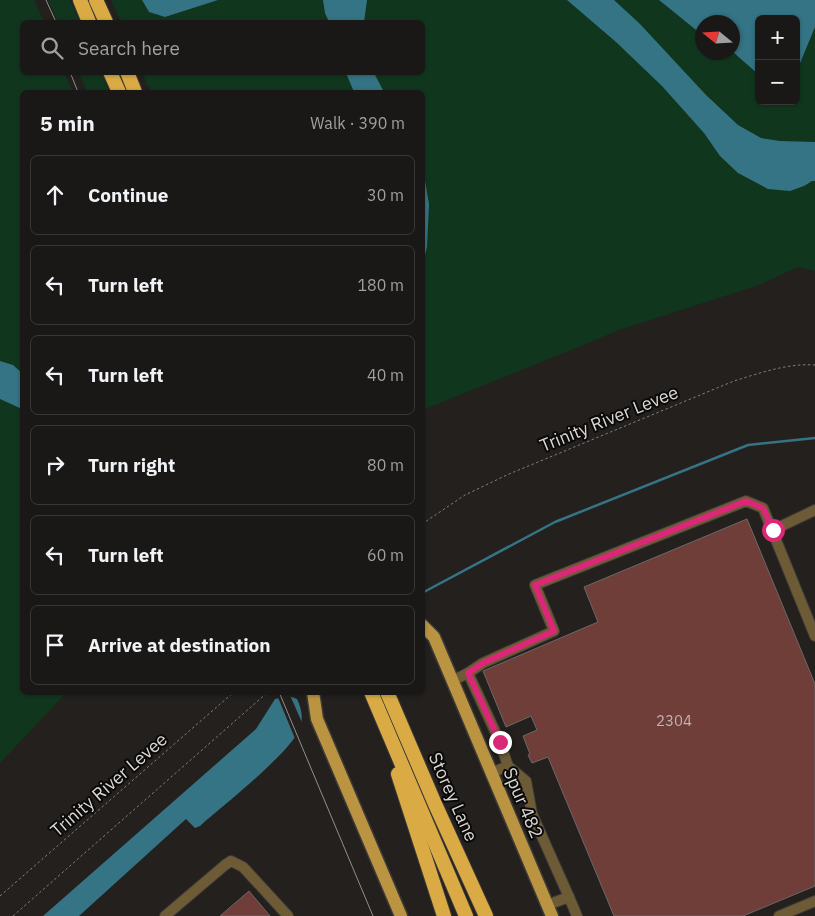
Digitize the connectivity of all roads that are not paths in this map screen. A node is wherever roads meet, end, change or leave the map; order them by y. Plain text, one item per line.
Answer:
1 (80, 0) edge
2 (96, 0) edge
3 (88, 20) edge
4 (105, 20) edge
5 (111, 75) edge
6 (128, 75) edge
7 (118, 90) edge
8 (134, 90) edge
9 (815, 510) edge
10 (773, 530) junction
11 (425, 628) edge
12 (815, 636) edge
13 (468, 673) junction
14 (452, 681) junction
15 (313, 695) edge
16 (372, 695) edge
17 (389, 695) edge
18 (381, 716) junction
19 (508, 766) junction
20 (491, 773) junction
21 (569, 897) junction
22 (815, 901) edge
23 (550, 910) edge
24 (165, 916) edge
25 (288, 916) edge
26 (401, 916) edge
27 (444, 916) edge
28 (466, 916) edge
29 (486, 916) edge
30 (577, 916) edge
31 (779, 916) edge

1 - 3 highway
2 - 4 highway
5 - 7 highway
6 - 8 highway
9 - 10 lane
10 - 12 lane
10 - 13 lane
11 - 14 main road, Spur 482
13 - 14 lane
13 - 19 lane
14 - 20 main road, Spur 482
15 - 26 main road
16 - 18 highway, Storey Lane
17 - 29 highway, Storey Lane
18 - 27 highway
18 - 28 highway, Storey Lane
19 - 20 lane
19 - 21 lane
20 - 23 main road, Spur 482
21 - 23 lane
21 - 30 lane
22 - 31 lane
24 - 25 lane

